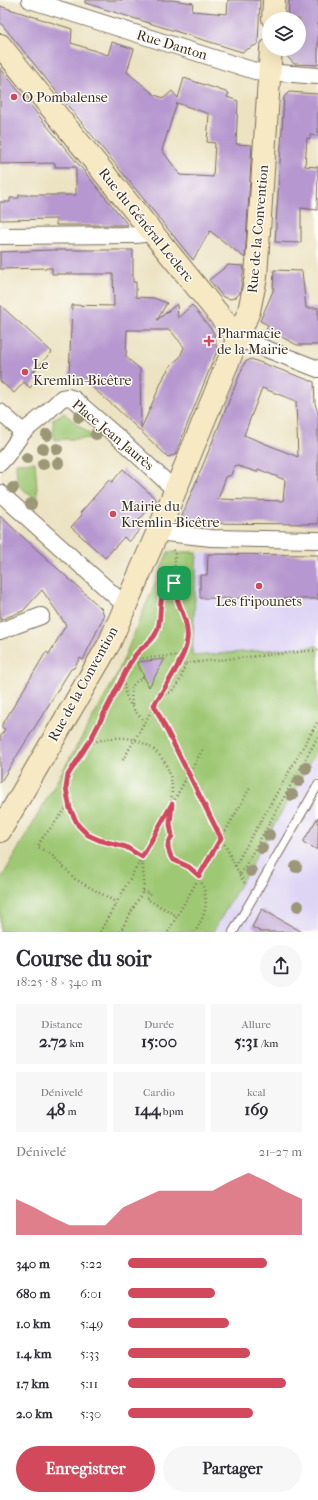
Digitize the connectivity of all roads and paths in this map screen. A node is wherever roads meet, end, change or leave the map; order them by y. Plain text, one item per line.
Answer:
1 (30, 0) edge
2 (274, 0) edge
3 (273, 12) edge
4 (0, 45) edge
5 (271, 56) edge
6 (270, 73) junction
7 (318, 76) edge
8 (152, 233) junction
9 (0, 236) edge
10 (238, 338) junction
11 (318, 369) edge
12 (0, 412) edge
13 (23, 432) junction
14 (0, 463) edge
15 (175, 490) junction
16 (0, 493) edge
17 (156, 532) junction
18 (318, 540) edge
19 (174, 583) junction
20 (125, 605) junction
21 (41, 616) dead end
22 (0, 631) edge
23 (318, 650) edge
24 (182, 655) junction
25 (132, 661) junction
26 (178, 664) junction
27 (185, 664) junction
28 (123, 676) junction
29 (144, 677) dead end
30 (160, 694) junction
31 (154, 705) junction
32 (132, 706) junction
33 (318, 721) edge
34 (145, 722) junction
35 (318, 737) edge
36 (91, 739) junction
37 (135, 739) junction
38 (92, 743) junction
39 (86, 747) junction
40 (204, 747) dead end
41 (123, 760) dead end
42 (189, 774) junction
43 (318, 785) edge
44 (250, 788) dead end
45 (172, 804) junction
46 (68, 806) junction
47 (0, 831) edge
48 (221, 838) junction
49 (142, 857) junction
50 (235, 866) junction
51 (240, 875) junction
52 (199, 876) junction
53 (245, 884) dead end
54 (143, 891) junction
55 (116, 902) junction
56 (177, 916) junction
57 (234, 930) edge
58 (100, 932) edge
59 (120, 932) edge
60 (168, 932) edge
61 (195, 932) edge
62 (243, 932) edge

1 - 6 street, Rue Danton
2 - 3 main road
4 - 8 main road, Rue du Général Leclerc
5 - 6 main road, Rue de la Convention
6 - 7 street, Rue Danton
6 - 10 main road, Rue de la Convention
8 - 9 street
8 - 10 main road, Rue du Général Leclerc
10 - 11 street, Rue du Général Leclerc
10 - 15 main road, Rue de la Convention
12 - 13 street
13 - 14 street, Place Jean Jaurès
13 - 15 street, Place Jean Jaurès
15 - 17 main road, Rue de la Convention
16 - 20 street
17 - 18 street
17 - 19 path
17 - 20 main road, Rue de la Convention
19 - 24 path
19 - 25 path
20 - 47 main road, Rue de la Convention
21 - 22 street
23 - 27 path
24 - 25 path
24 - 26 path
25 - 28 path
26 - 27 path
26 - 30 path
27 - 30 path
28 - 32 path
28 - 36 path
29 - 32 path
30 - 31 path
31 - 34 path
31 - 42 path
32 - 34 path
33 - 50 path
34 - 37 path
35 - 51 path
36 - 38 path
36 - 39 path
37 - 38 path
37 - 41 path
37 - 45 path
38 - 39 path
39 - 46 path
40 - 42 path
42 - 45 path
42 - 48 path
43 - 57 lane
44 - 48 path
45 - 49 path
45 - 52 path
46 - 49 path
46 - 55 path
48 - 50 path
48 - 52 path
49 - 54 path
49 - 55 path
50 - 51 path
51 - 53 path
52 - 56 path
52 - 61 path
54 - 56 path
54 - 59 path
55 - 58 path
56 - 60 path
57 - 62 lane

